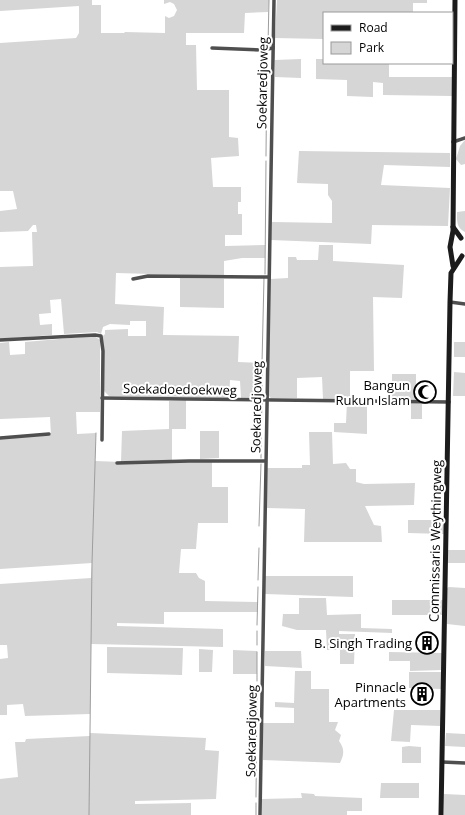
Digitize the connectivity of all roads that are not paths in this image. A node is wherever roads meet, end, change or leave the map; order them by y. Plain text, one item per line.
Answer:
1 (274, 0) edge
2 (455, 0) edge
3 (212, 48) dead end
4 (273, 48) junction
5 (465, 138) edge
6 (453, 142) junction
7 (452, 225) junction
8 (463, 239) edge
9 (451, 242) junction
10 (452, 252) junction
11 (463, 255) edge
12 (453, 268) junction
13 (268, 277) junction
14 (133, 279) dead end
15 (450, 302) junction
16 (465, 304) edge
17 (0, 340) edge
18 (102, 398) junction
19 (266, 399) junction
20 (449, 402) junction
21 (49, 434) dead end
22 (0, 438) edge
23 (102, 440) dead end
24 (265, 461) junction
25 (117, 463) dead end
26 (442, 762) junction
27 (465, 763) edge
28 (260, 815) edge
29 (441, 815) edge

1 - 4 street, Soekaredjoweg
2 - 6 main road
3 - 4 street
4 - 13 street, Soekaredjoweg
5 - 6 street
6 - 7 main road
7 - 8 main road
7 - 9 main road
8 - 9 main road
9 - 10 main road, Commissaris Weythingweg
10 - 11 main road
10 - 12 main road, Commissaris Weythingweg
11 - 12 main road
12 - 15 main road, Commissaris Weythingweg
13 - 14 street
13 - 19 street, Soekaredjoweg
15 - 16 street
15 - 20 main road, Commissaris Weythingweg
17 - 18 street
18 - 19 street, Soekadoedoekweg
18 - 23 street
19 - 20 street, Soekadoedoekweg
19 - 24 street, Soekaredjoweg
20 - 26 main road, Commissaris Weythingweg
21 - 22 street
24 - 25 street
24 - 28 street, Soekaredjoweg
26 - 27 street
26 - 29 main road, Commissaris Weythingweg

